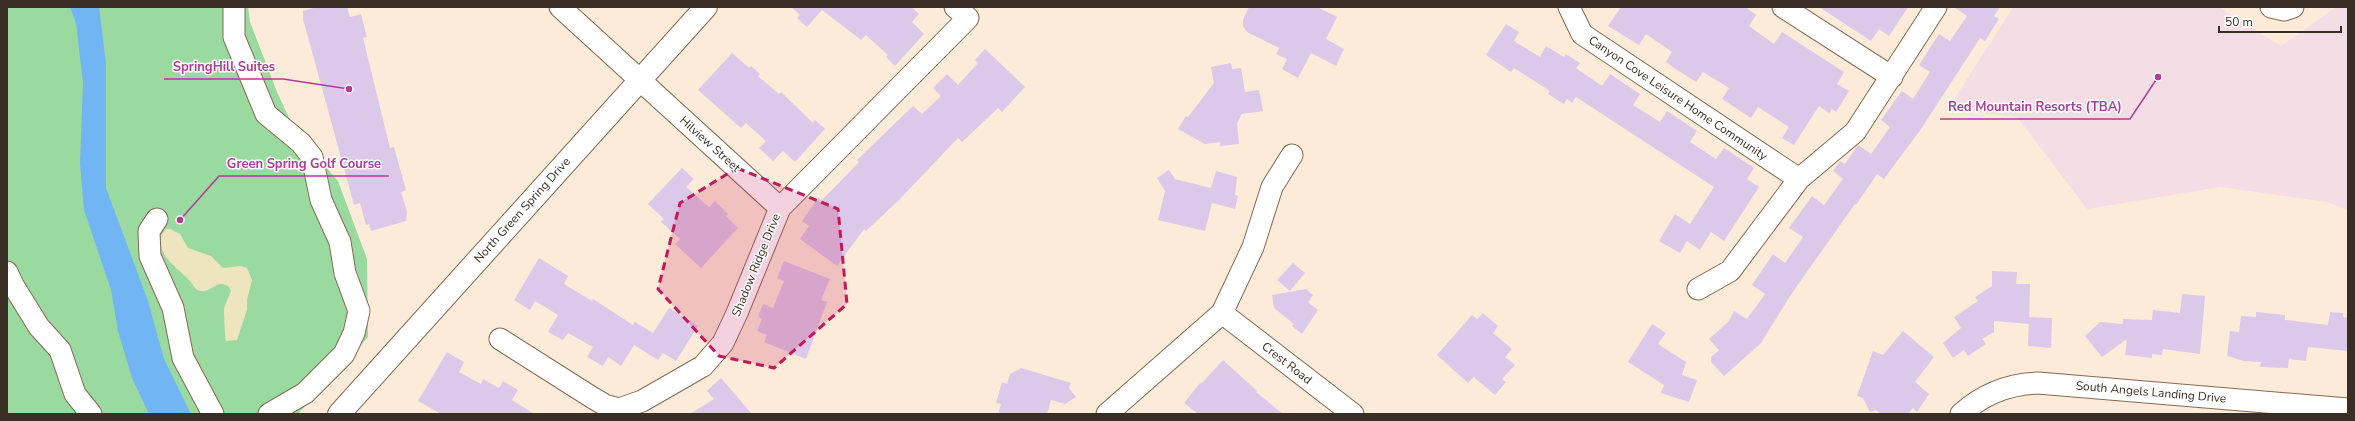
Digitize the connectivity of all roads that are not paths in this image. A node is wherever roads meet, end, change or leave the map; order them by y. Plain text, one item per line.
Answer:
1 (234, 7) edge
2 (560, 7) edge
3 (706, 7) edge
4 (1569, 7) edge
5 (1783, 7) edge
6 (1936, 7) edge
7 (961, 12) edge
8 (1892, 77) junction
9 (640, 80) junction
10 (1292, 154) dead end
11 (1799, 179) junction
12 (780, 208) junction
13 (157, 219) dead end
14 (7, 272) edge
15 (1698, 289) dead end
16 (1222, 313) junction
17 (500, 339) dead end
18 (2348, 409) edge
19 (619, 411) edge
20 (91, 414) edge
21 (213, 414) edge
22 (269, 414) edge
23 (339, 414) edge
24 (1107, 414) edge
25 (1353, 414) edge
26 (1961, 414) edge

1 - 22 street
2 - 9 street, Hilview Street
3 - 9 main road, North Green Spring Drive
4 - 11 street, Canyon Cove Leisure Home Community
5 - 8 street
6 - 8 street
7 - 12 street, Shadow Ridge Drive
8 - 11 street
9 - 12 street, Hilview Street
9 - 23 main road, North Green Spring Drive
10 - 16 street
11 - 15 street
12 - 19 street, Shadow Ridge Drive
13 - 21 street
14 - 20 street
16 - 24 street
16 - 25 street, Crest Road
17 - 19 street
18 - 26 street, South Angels Landing Drive

